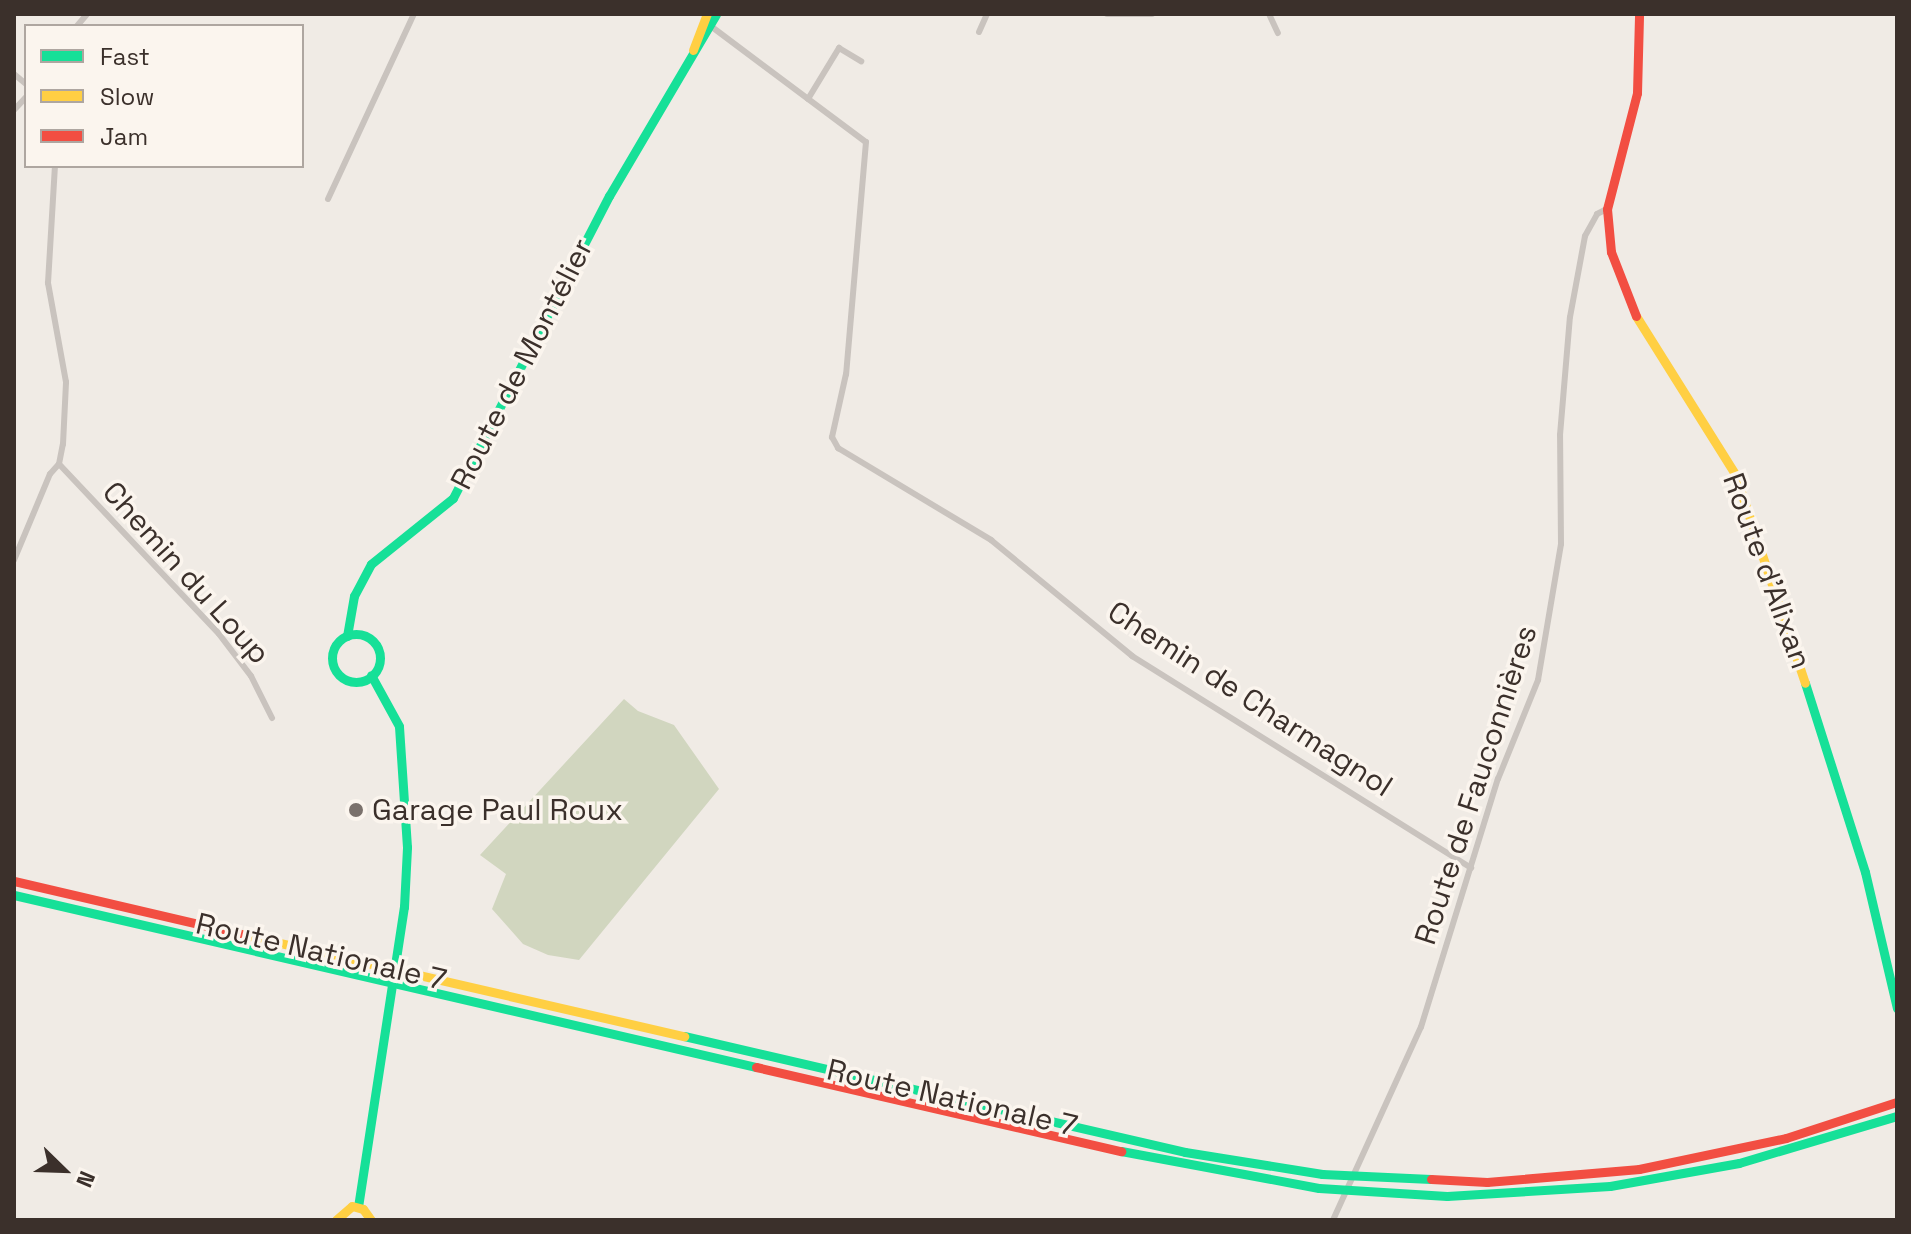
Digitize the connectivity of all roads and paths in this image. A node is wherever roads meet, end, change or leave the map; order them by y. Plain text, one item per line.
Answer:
1 (414, 14) edge
2 (716, 14) edge
3 (987, 14) edge
4 (1107, 14) edge
5 (1152, 14) edge
6 (1269, 14) edge
7 (1639, 14) edge
8 (707, 20) edge
9 (979, 32) dead end
10 (1278, 33) dead end
11 (861, 61) dead end
12 (808, 99) junction
13 (55, 168) edge
14 (328, 199) dead end
15 (1607, 209) junction
16 (59, 464) junction
17 (14, 560) edge
18 (347, 636) junction
19 (371, 675) junction
20 (272, 718) dead end
21 (1471, 868) junction
22 (14, 881) edge
23 (14, 895) edge
24 (1897, 1008) edge
25 (1897, 1102) edge
26 (1897, 1116) edge
27 (358, 1207) junction
28 (336, 1220) edge
29 (371, 1220) edge
30 (1333, 1220) edge

1 - 14 street
2 - 8 main road, Route de Montélier
3 - 9 street
4 - 5 street
6 - 10 street
7 - 15 main road, Route d'Alixan
8 - 12 street, Chemin de Charmagnol
8 - 18 main road, Route de Montélier
11 - 12 street
12 - 21 street, Chemin de Charmagnol
13 - 16 street
15 - 21 street, Route de Fauconnières
15 - 24 main road, Route d'Alixan
16 - 17 street
16 - 20 street, Chemin du Loup
18 - 19 main road
18 - 19 main road
19 - 27 main road
21 - 30 street, Route de Fauconnières
22 - 25 main road, Route Nationale 7
23 - 26 main road, Route Nationale 7
27 - 28 main road
27 - 29 main road

